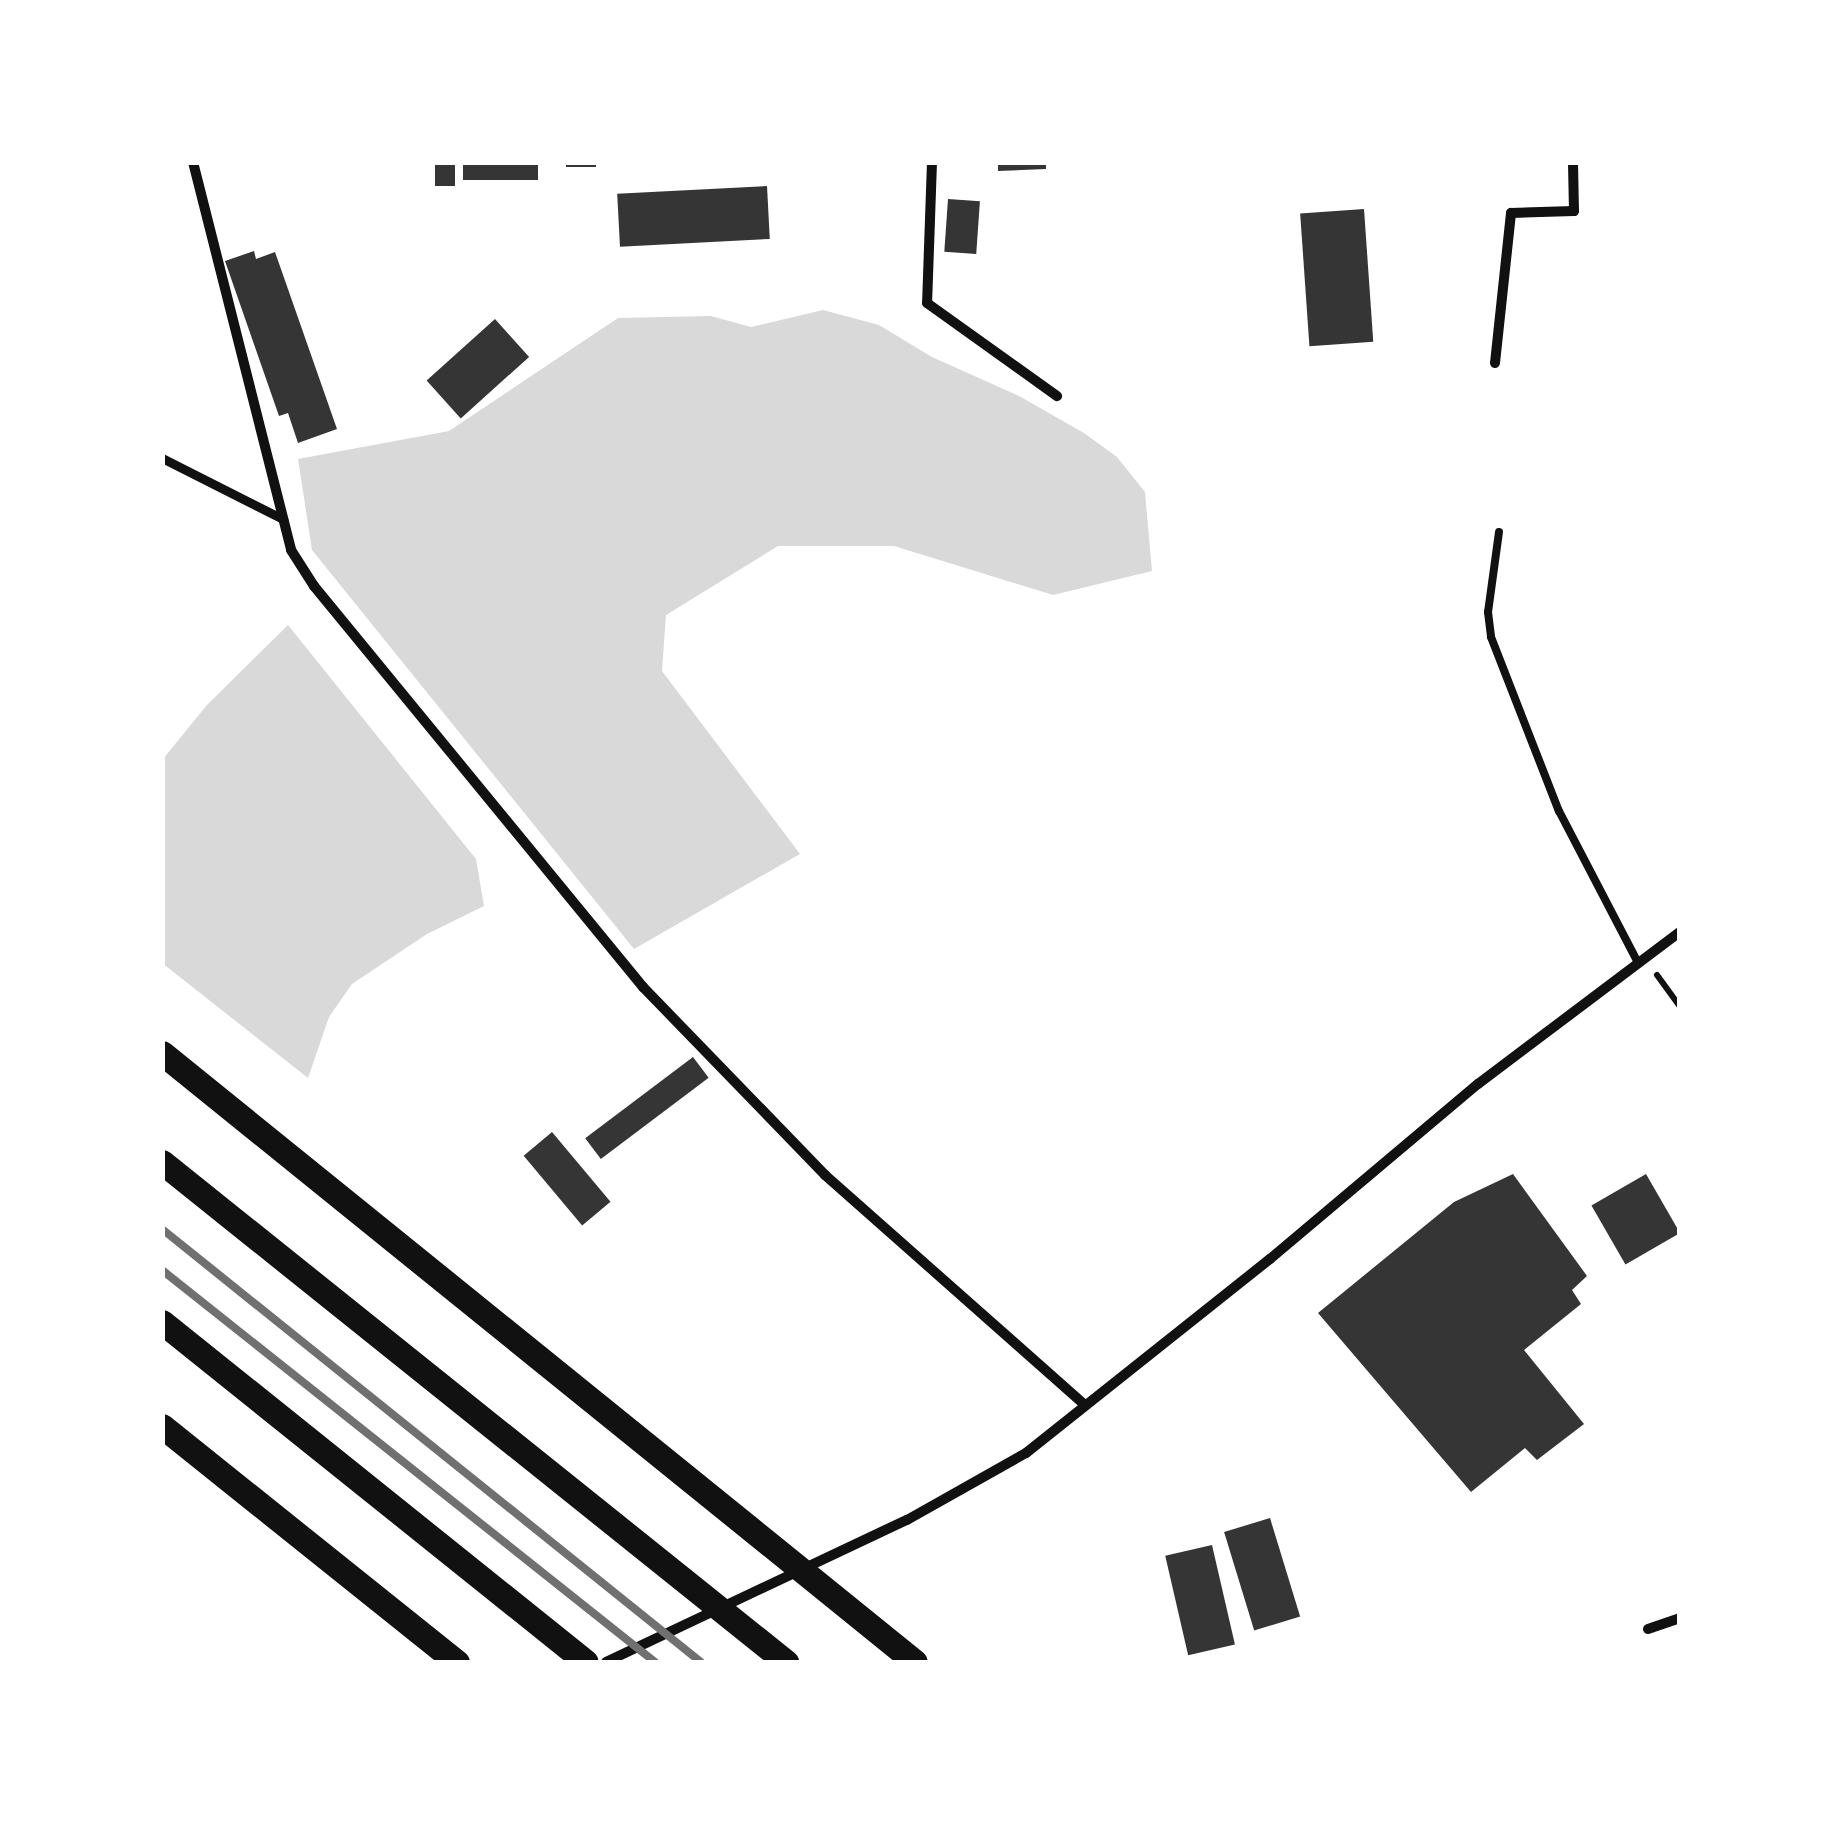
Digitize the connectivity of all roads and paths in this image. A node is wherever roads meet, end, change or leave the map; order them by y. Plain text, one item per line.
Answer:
1 (193, 162) edge
2 (932, 162) edge
3 (1574, 162) edge
4 (1496, 363) dead end
5 (1057, 396) dead end
6 (162, 458) edge
7 (283, 519) junction
8 (1498, 532) dead end
9 (1680, 932) edge
10 (1641, 960) junction
11 (1680, 1007) edge
12 (162, 1053) edge
13 (162, 1162) edge
14 (162, 1322) edge
15 (1085, 1405) junction
16 (162, 1426) edge
17 (798, 1569) junction
18 (1680, 1618) edge
19 (1648, 1629) dead end
20 (578, 1656) edge
21 (457, 1662) edge
22 (606, 1662) edge
23 (786, 1662) edge
24 (915, 1662) edge

1 - 7 street
2 - 5 street
3 - 4 street
6 - 7 street
7 - 15 street
8 - 10 lane
9 - 10 street
10 - 11 path
10 - 15 street
12 - 17 main road
13 - 23 main road
14 - 20 main road
15 - 17 street
16 - 21 main road
17 - 22 street
17 - 24 main road
18 - 19 street

